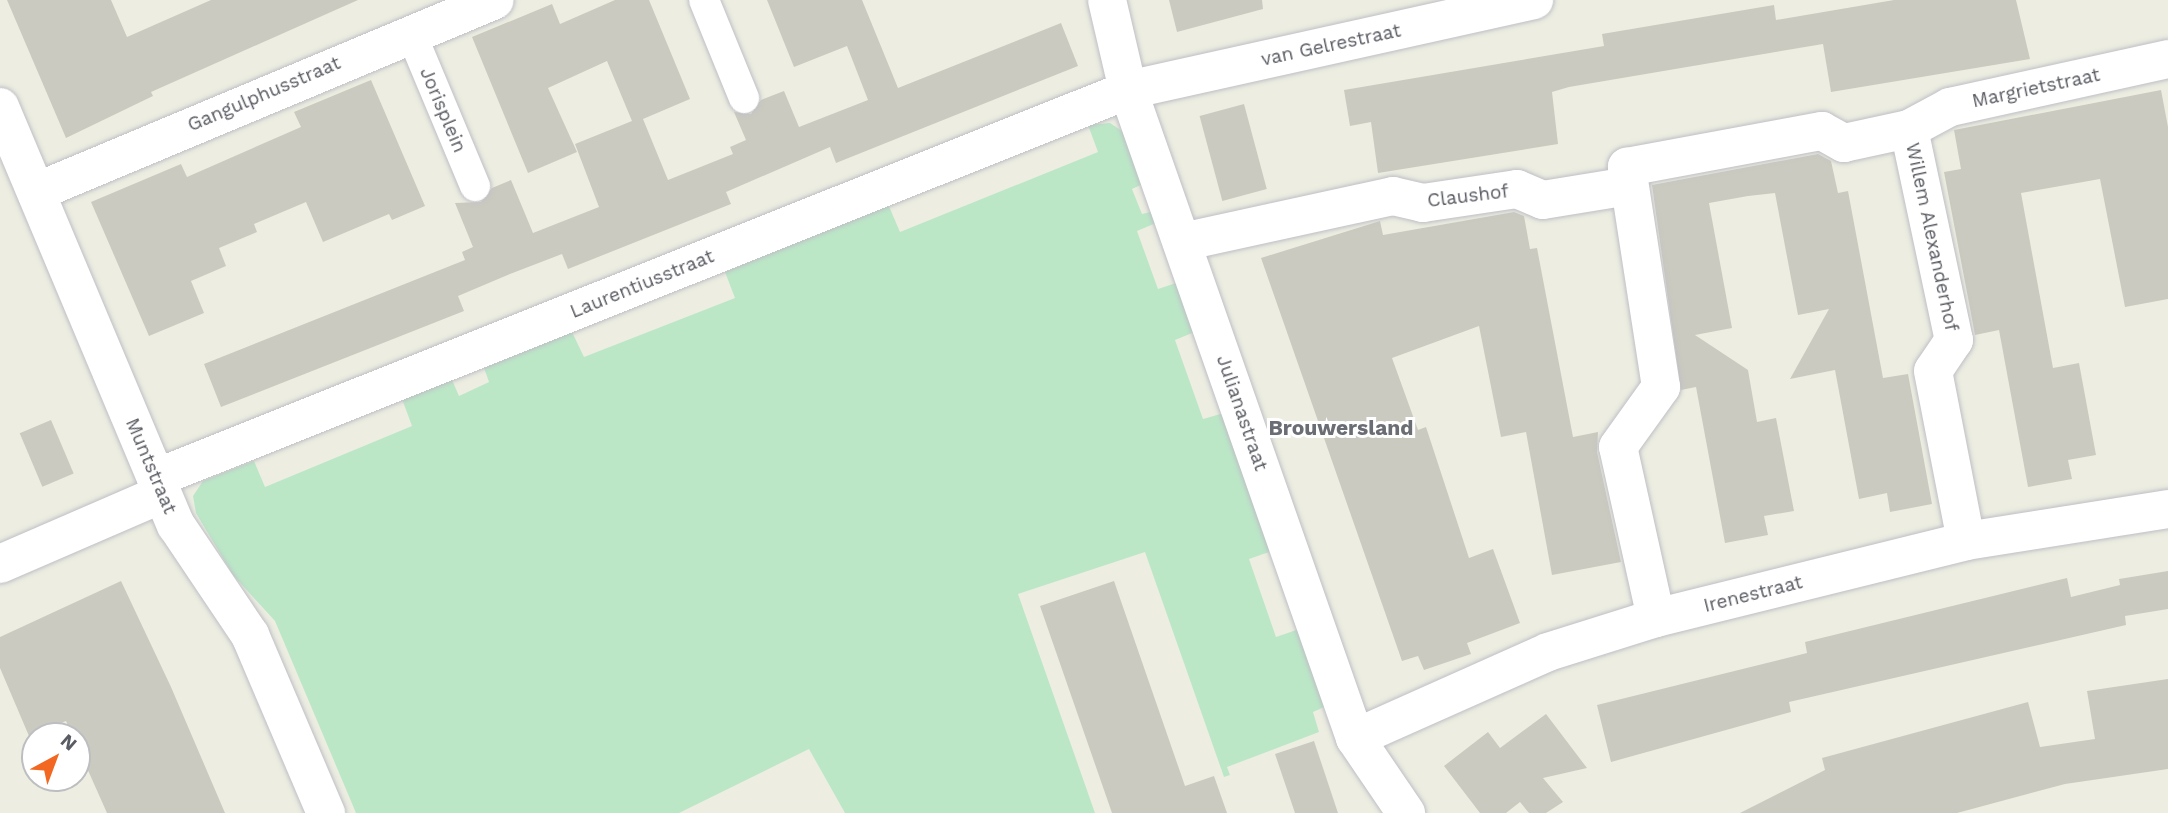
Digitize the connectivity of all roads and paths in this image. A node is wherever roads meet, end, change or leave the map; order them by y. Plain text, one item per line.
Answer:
1 (494, 0) edge
2 (704, 0) edge
3 (1107, 0) edge
4 (1534, 0) edge
5 (411, 33) junction
6 (2168, 59) edge
7 (1128, 90) junction
8 (744, 98) dead end
9 (0, 107) edge
10 (1909, 129) junction
11 (1628, 177) junction
12 (475, 186) dead end
13 (36, 192) junction
14 (1182, 242) junction
15 (159, 486) junction
16 (2168, 509) edge
17 (1966, 541) junction
18 (0, 564) edge
19 (1657, 618) junction
20 (1355, 738) junction
21 (326, 813) edge
22 (1406, 813) edge

1 - 5 street, Gangulphusstraat
2 - 8 street
3 - 7 street, Julianastraat
4 - 7 street, van Gelrestraat
5 - 12 street, Jorisplein
5 - 13 street, Gangulphusstraat
6 - 10 street, Margrietstraat
7 - 14 street, Julianastraat
7 - 15 street, Laurentiusstraat
9 - 13 street, Muntstraat
10 - 11 street, Willem Alexanderhof
10 - 17 street, Willem Alexanderhof
11 - 14 street, Claushof
11 - 19 street
13 - 15 street, Muntstraat
14 - 20 street, Julianastraat
15 - 18 street, Laurentiusstraat
15 - 21 street, Muntstraat
16 - 17 street, Irenestraat
17 - 19 street, Irenestraat
19 - 20 street, Irenestraat
20 - 22 street, Julianastraat

